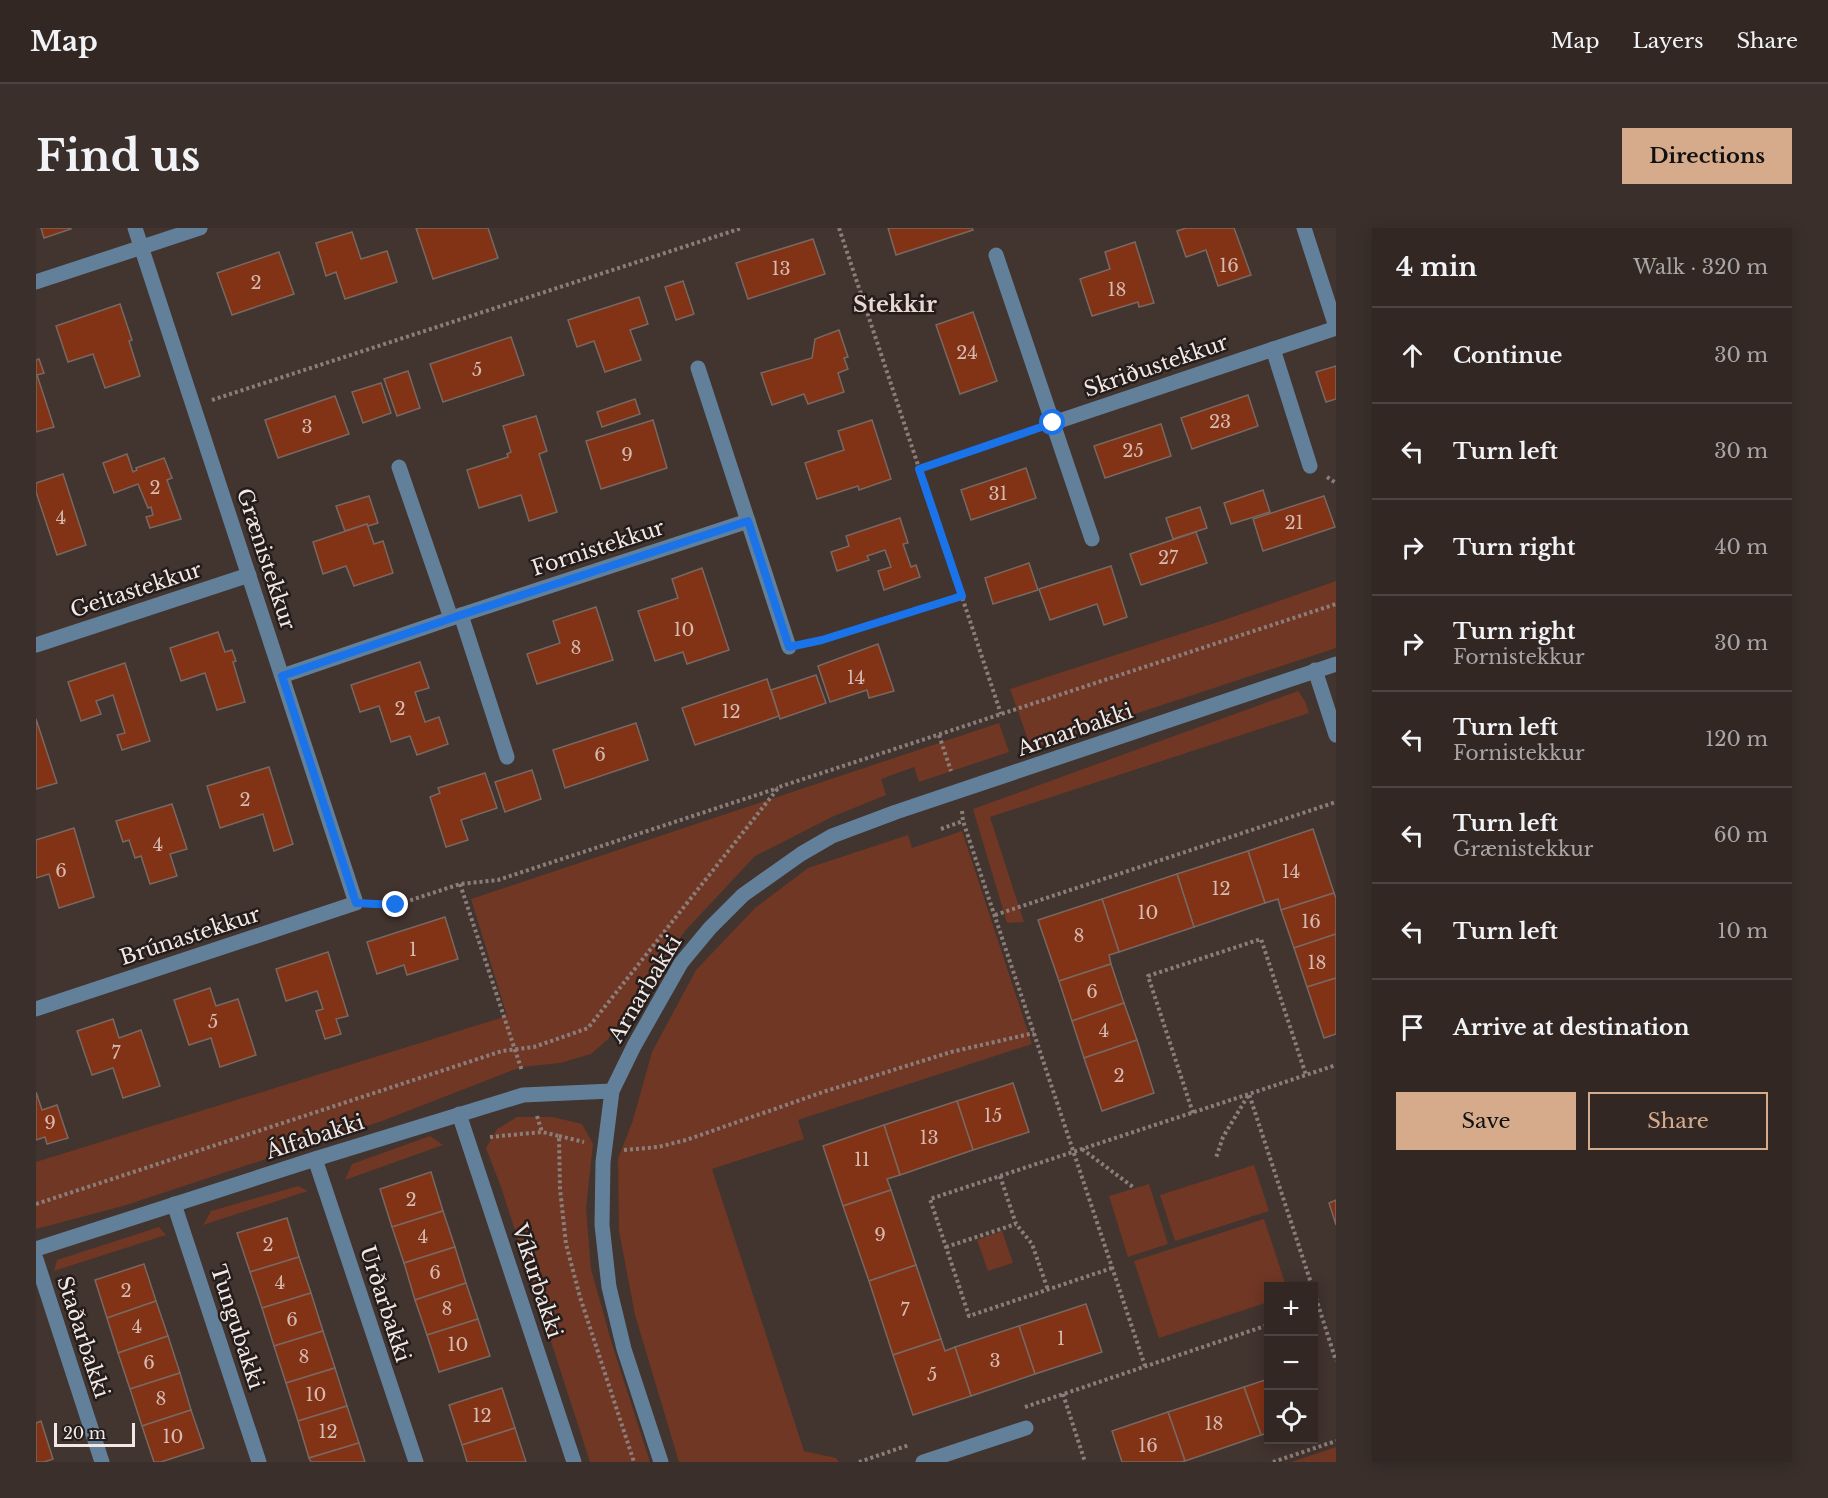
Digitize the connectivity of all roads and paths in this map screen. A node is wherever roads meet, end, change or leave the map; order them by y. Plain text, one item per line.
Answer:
1 (135, 228) edge
2 (200, 228) edge
3 (742, 228) edge
4 (839, 228) edge
5 (1304, 228) edge
6 (141, 247) junction
7 (996, 255) dead end
8 (36, 282) edge
9 (1336, 327) edge
10 (1273, 349) junction
11 (698, 368) dead end
12 (194, 406) junction
13 (1053, 423) junction
14 (1310, 466) dead end
15 (399, 467) dead end
16 (919, 469) junction
17 (748, 521) junction
18 (1092, 539) dead end
19 (249, 575) junction
20 (962, 596) junction
21 (456, 616) junction
22 (36, 645) edge
23 (789, 647) joint
24 (1336, 664) edge
25 (1315, 670) junction
26 (282, 676) junction
27 (1001, 714) dead end
28 (939, 735) dead end
29 (1336, 735) edge
30 (507, 757) dead end
31 (954, 778) dead end
32 (779, 787) dead end
33 (1336, 802) edge
34 (962, 810) dead end
35 (963, 821) junction
36 (941, 829) dead end
37 (460, 884) junction
38 (356, 903) junction
39 (994, 915) junction
40 (36, 1009) edge
41 (1034, 1033) junction
42 (516, 1050) junction
43 (1336, 1065) edge
44 (522, 1071) dead end
45 (1306, 1075) junction
46 (612, 1091) junction
47 (1249, 1094) junction
48 (1192, 1113) junction
49 (459, 1114) junction
50 (537, 1115) dead end
51 (542, 1132) junction
52 (559, 1136) junction
53 (490, 1137) dead end
54 (585, 1142) dead end
55 (1082, 1149) junction
56 (624, 1150) dead end
57 (1073, 1152) junction
58 (1216, 1158) dead end
59 (315, 1159) junction
60 (1000, 1176) junction
61 (1133, 1187) dead end
62 (36, 1204) edge
63 (174, 1204) junction
64 (1016, 1224) junction
65 (946, 1247) junction
66 (36, 1249) edge
67 (36, 1259) edge
68 (1112, 1268) junction
69 (1310, 1282) edge
70 (1048, 1290) junction
71 (1318, 1314) edge
72 (1264, 1327) edge
73 (1336, 1361) edge
74 (1062, 1394) dead end
75 (1026, 1428) dead end
76 (1336, 1441) edge
77 (899, 1448) dead end
78 (102, 1462) edge
79 (259, 1462) edge
80 (416, 1462) edge
81 (574, 1462) edge
82 (634, 1462) edge
83 (661, 1462) edge
84 (859, 1462) edge
85 (923, 1462) edge
86 (1085, 1462) edge
87 (1273, 1462) edge

1 - 6 street, Grænistekkur
2 - 6 street
3 - 12 path
4 - 16 path
5 - 9 street, Skriðustekkur
6 - 8 street
6 - 12 street, Grænistekkur
7 - 13 street
9 - 10 street, Skriðustekkur
10 - 13 street, Skriðustekkur
10 - 14 street
11 - 17 street
12 - 19 street, Grænistekkur
13 - 16 path
13 - 18 street
15 - 21 street
16 - 20 path
17 - 21 street, Fornistekkur
17 - 23 street
19 - 22 street, Geitastekkur
19 - 26 street, Grænistekkur
20 - 23 path
20 - 27 path
21 - 26 street, Fornistekkur
21 - 30 street
24 - 25 street, Arnarbakki
25 - 29 street
25 - 46 street, Arnarbakki
26 - 38 street, Grænistekkur
28 - 31 path
32 - 37 path
33 - 39 path
34 - 35 path
35 - 36 path
35 - 39 path
37 - 38 path
37 - 42 path
38 - 40 street, Brúnastekkur
39 - 41 path
41 - 56 path
41 - 57 path
42 - 44 path
42 - 62 path
43 - 45 path
45 - 47 path
45 - 48 path
46 - 49 street, Álfabakki
46 - 83 street, Arnarbakki
47 - 48 path
47 - 58 path
47 - 69 path
48 - 55 path
49 - 59 street, Álfabakki
49 - 81 street, Víkurbakki
50 - 51 path
51 - 52 path
51 - 53 path
52 - 54 path
52 - 82 path
55 - 57 path
55 - 61 path
57 - 60 path
57 - 68 path
59 - 63 street, Álfabakki
59 - 80 street, Urðarbakki
60 - 64 path
60 - 65 path
63 - 66 street, Álfabakki
63 - 79 street, Tungubakki
64 - 65 path
64 - 70 path
65 - 70 path
67 - 78 street, Staðarbakki
68 - 70 path
68 - 72 path
71 - 73 path
74 - 86 path
75 - 85 street
76 - 87 path
77 - 84 path

